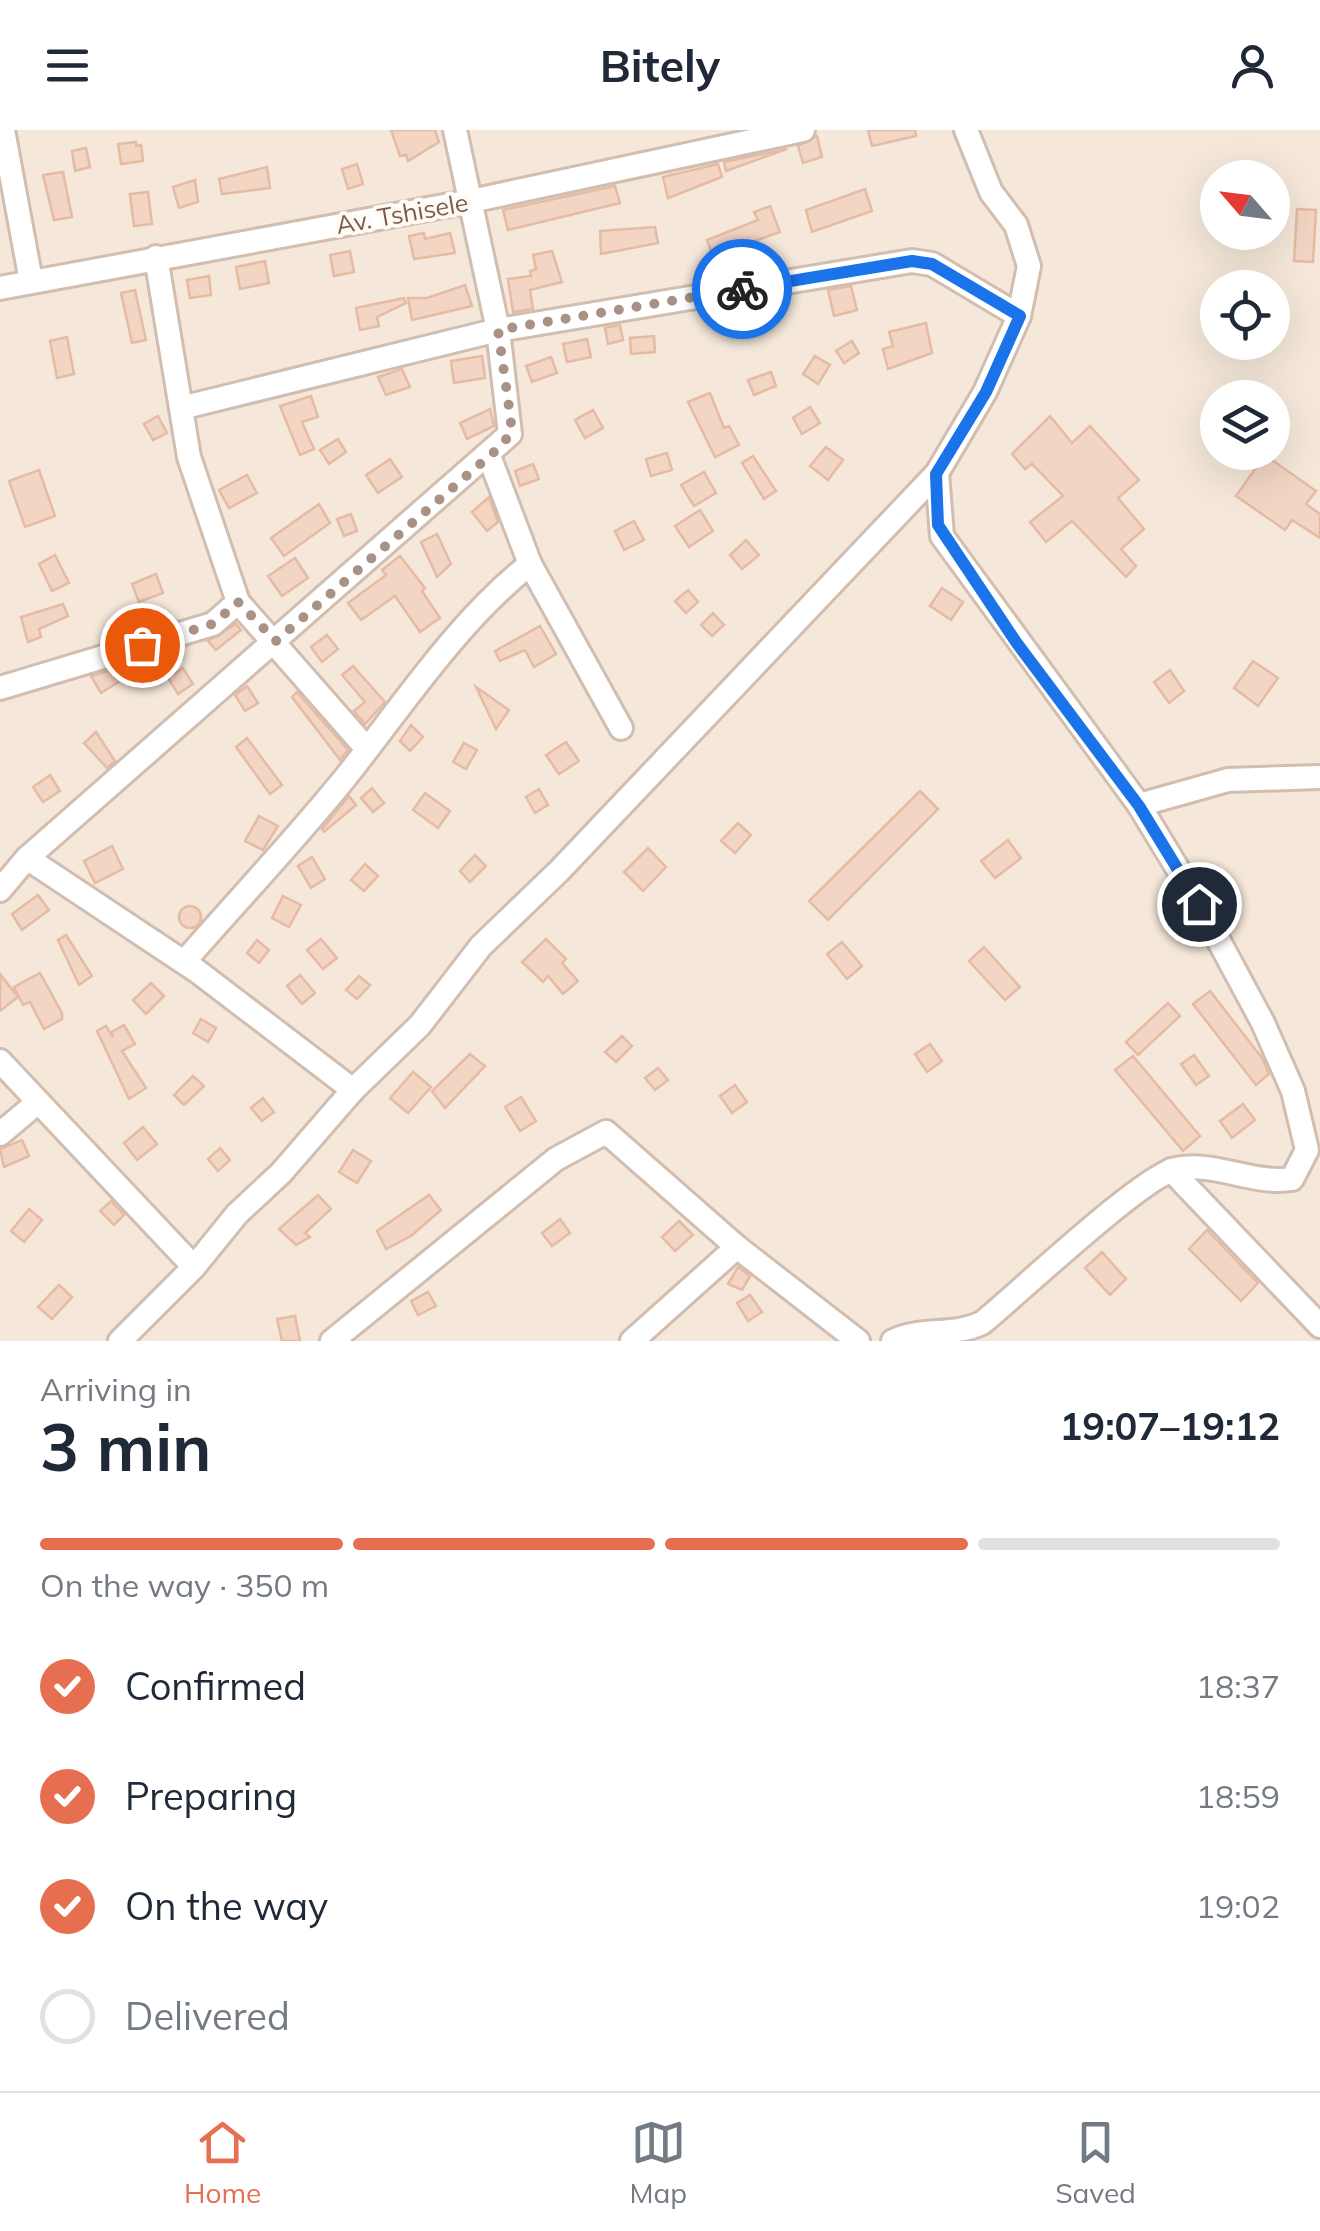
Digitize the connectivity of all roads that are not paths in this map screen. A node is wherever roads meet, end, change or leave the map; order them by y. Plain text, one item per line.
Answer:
1 (3, 130) edge
2 (455, 130) edge
3 (803, 130) edge
4 (966, 130) edge
5 (471, 200) junction
6 (156, 257) junction
7 (31, 281) junction
8 (0, 288) edge
9 (1020, 316) junction
10 (498, 330) junction
11 (181, 408) junction
12 (489, 456) junction
13 (936, 474) junction
14 (530, 564) junction
15 (238, 602) junction
16 (276, 641) junction
17 (0, 688) edge
18 (621, 728) dead end
19 (367, 749) junction
20 (1320, 777) edge
21 (1139, 806) junction
22 (27, 858) junction
23 (0, 889) edge
24 (184, 962) junction
25 (0, 1061) edge
26 (353, 1090) junction
27 (38, 1102) junction
28 (0, 1134) edge
29 (1171, 1170) junction
30 (736, 1247) junction
31 (194, 1267) junction
32 (1320, 1326) edge
33 (120, 1341) edge
34 (332, 1341) edge
35 (632, 1341) edge
36 (858, 1341) edge
37 (893, 1341) edge

1 - 7 street
2 - 5 street
3 - 5 street, Av. Tshisele
4 - 9 street
5 - 6 street, Av. Tshisele
5 - 10 street
6 - 7 street, Av. Tshisele
6 - 11 street
7 - 8 street, Av. Tshisele
9 - 10 street
9 - 13 street
10 - 11 street
10 - 12 street
11 - 15 street
12 - 14 street
12 - 16 street
13 - 21 street
13 - 26 street
14 - 18 street
14 - 19 street
15 - 16 street
15 - 17 street
16 - 19 street
16 - 22 street
19 - 24 street
20 - 21 street
21 - 29 street
22 - 23 street
22 - 24 street
24 - 26 street
25 - 27 street
26 - 31 street
27 - 28 street
27 - 31 street
29 - 32 street
29 - 37 street
30 - 34 street
30 - 35 street
30 - 36 street
31 - 33 street

